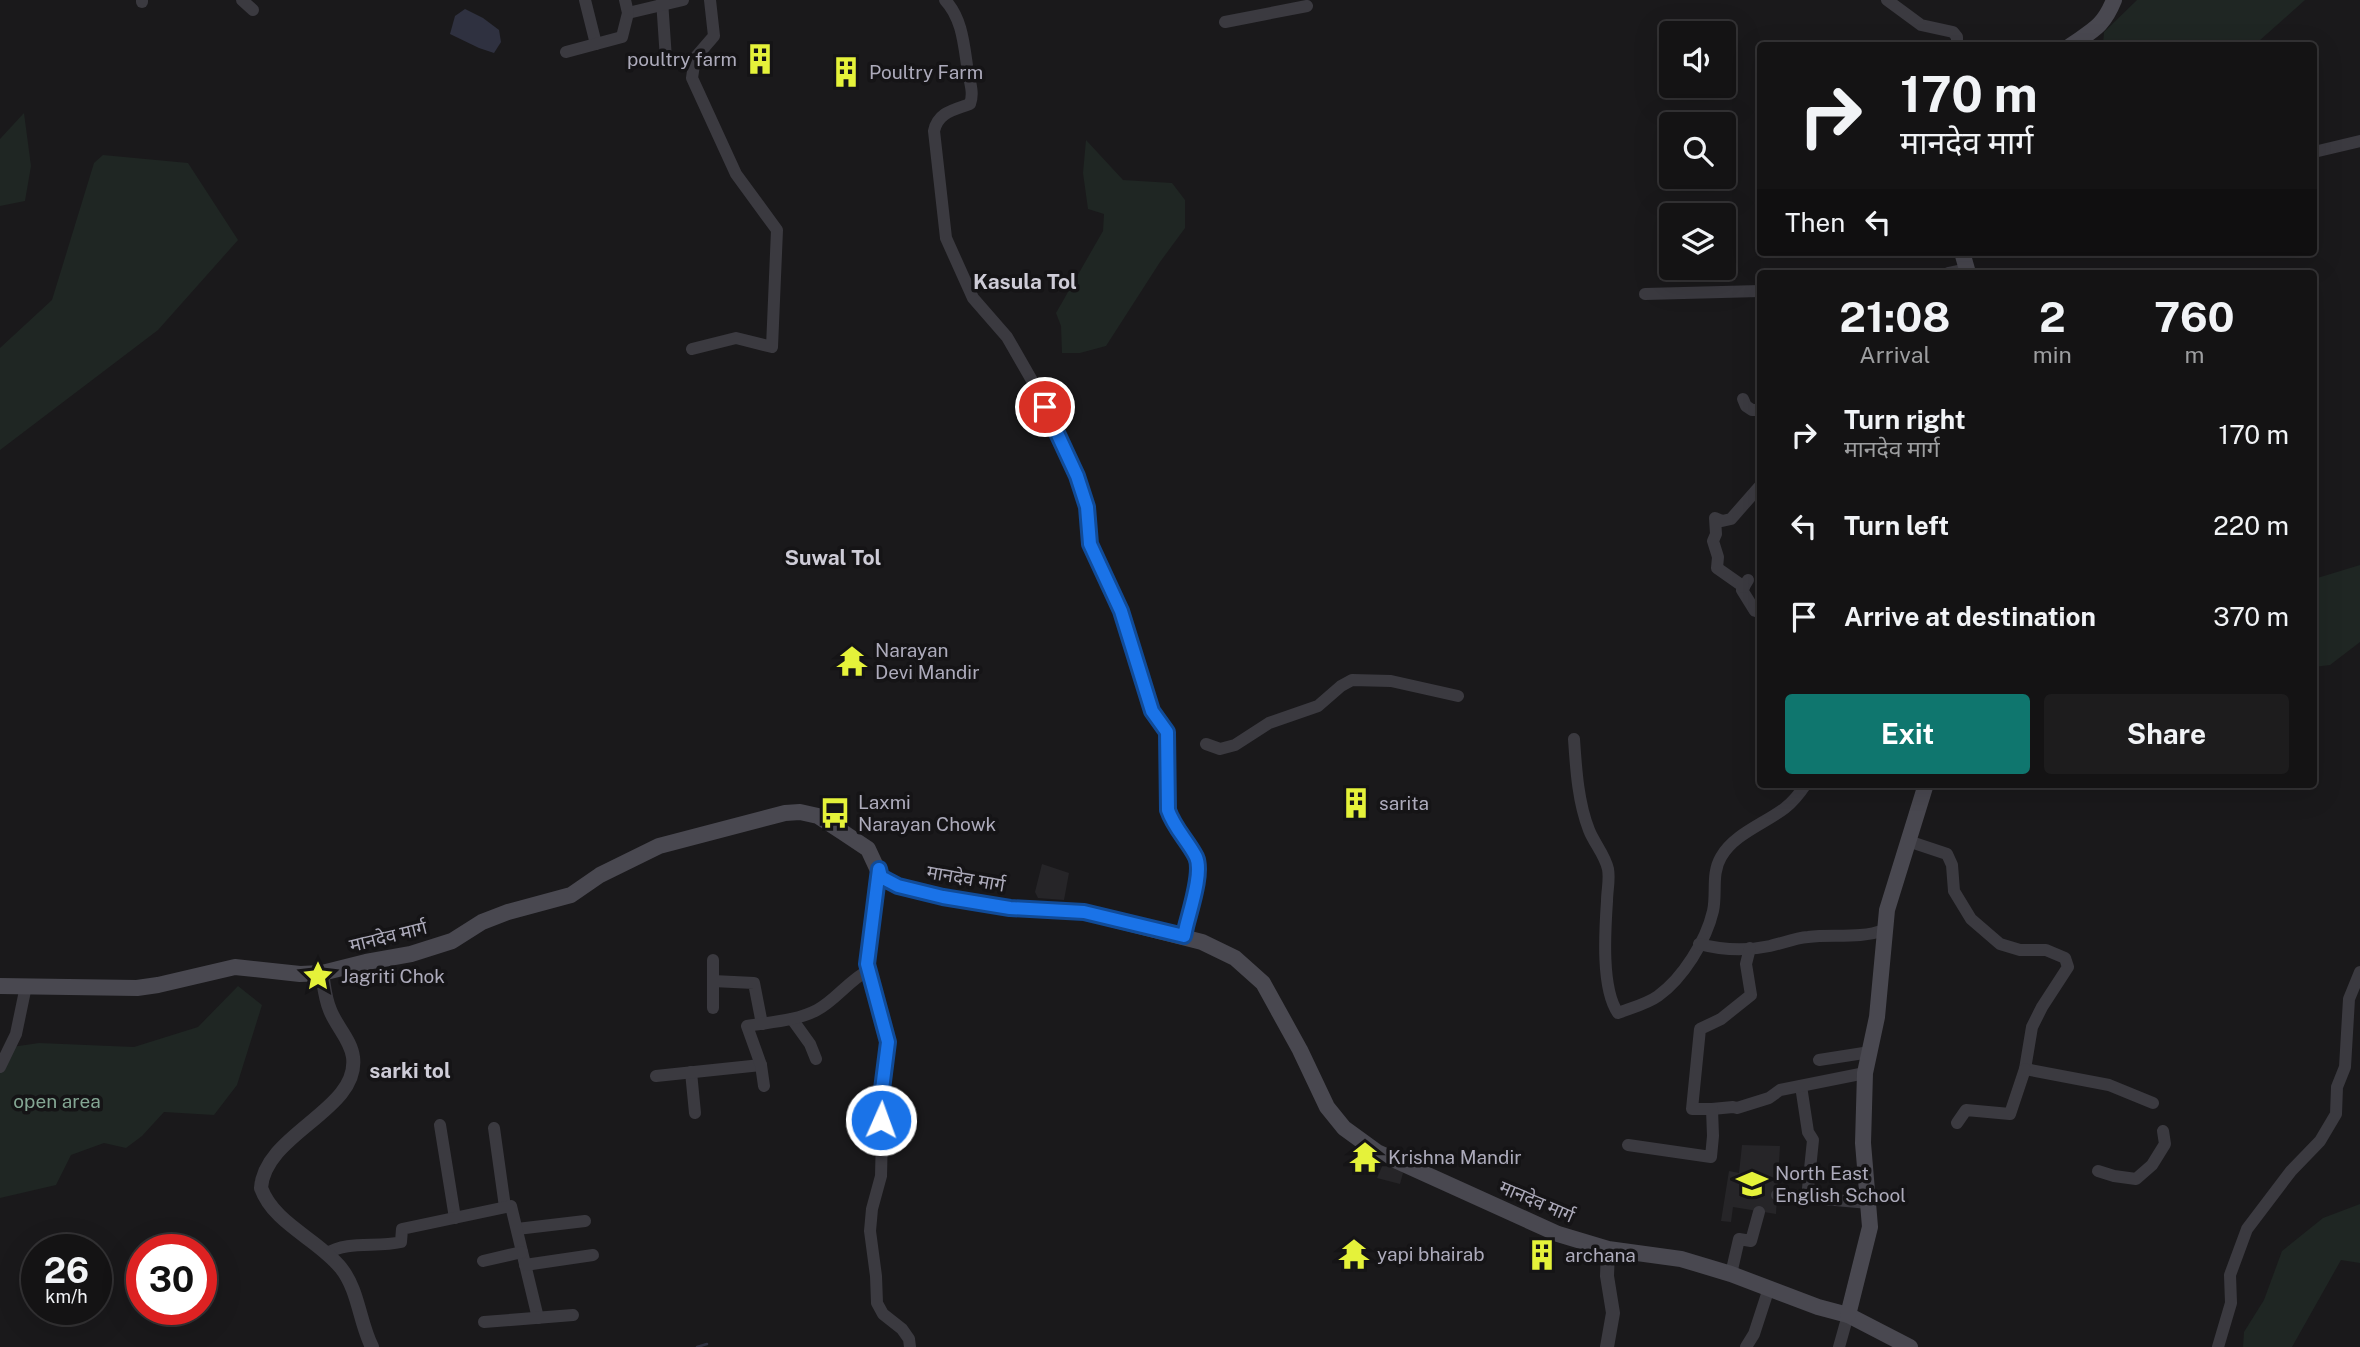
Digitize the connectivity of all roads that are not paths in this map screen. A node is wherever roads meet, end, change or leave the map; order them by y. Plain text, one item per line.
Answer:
1 (242, 0) edge
2 (585, 0) edge
3 (625, 0) edge
4 (683, 0) edge
5 (710, 0) edge
6 (945, 0) edge
7 (1887, 0) edge
8 (2113, 0) edge
9 (662, 2) edge
10 (1307, 6) dead end
11 (253, 10) dead end
12 (628, 13) junction
13 (1225, 22) dead end
14 (1957, 42) edge
15 (2076, 42) edge
16 (596, 44) junction
17 (566, 52) dead end
18 (666, 59) dead end
19 (2360, 141) edge
20 (2317, 151) edge
21 (1757, 291) edge
22 (1645, 294) dead end
23 (692, 349) dead end
24 (1743, 399) dead end
25 (1757, 410) edge
26 (1757, 489) edge
27 (1757, 611) edge
28 (1458, 696) dead end
29 (1574, 739) dead end
30 (1206, 744) dead end
31 (1803, 788) edge
32 (1925, 788) edge
33 (1908, 841) junction
34 (879, 869) junction
35 (1884, 930) junction
36 (1184, 936) junction
37 (1699, 944) junction
38 (1750, 948) junction
39 (713, 960) dead end
40 (869, 970) junction
41 (2360, 972) edge
42 (321, 973) junction
43 (713, 981) junction
44 (0, 986) edge
45 (26, 986) junction
46 (713, 1008) dead end
47 (792, 1019) junction
48 (762, 1024) junction
49 (1870, 1052) junction
50 (816, 1059) dead end
51 (1819, 1060) dead end
52 (761, 1065) junction
53 (0, 1067) edge
54 (2025, 1069) junction
55 (691, 1072) junction
56 (1865, 1073) junction
57 (656, 1076) dead end
58 (764, 1086) dead end
59 (1801, 1086) junction
60 (2153, 1103) dead end
61 (1712, 1110) junction
62 (695, 1113) dead end
63 (1957, 1123) dead end
64 (440, 1125) dead end
65 (494, 1128) dead end
66 (2163, 1130) dead end
67 (1628, 1146) dead end
68 (2098, 1171) dead end
69 (1777, 1195) dead end
70 (1807, 1198) junction
71 (1870, 1203) junction
72 (505, 1207) junction
73 (1759, 1212) dead end
74 (455, 1218) junction
75 (585, 1220) dead end
76 (517, 1229) junction
77 (1608, 1249) junction
78 (326, 1254) junction
79 (593, 1255) dead end
80 (524, 1259) junction
81 (483, 1261) dead end
82 (1731, 1274) junction
83 (1769, 1288) junction
84 (573, 1315) dead end
85 (1848, 1315) junction
86 (538, 1318) junction
87 (484, 1322) dead end
88 (372, 1347) edge
89 (910, 1347) edge
90 (1607, 1347) edge
91 (1746, 1347) edge
92 (1839, 1347) edge
93 (1910, 1347) edge
94 (2218, 1347) edge

1 - 11 street
2 - 16 street
3 - 12 street
4 - 9 street
5 - 23 street
6 - 36 street
7 - 14 street
8 - 15 main road
9 - 12 street
9 - 18 street
10 - 13 street
12 - 16 street
16 - 17 street
19 - 20 street
21 - 22 street
24 - 25 street
26 - 27 street
28 - 30 street
29 - 37 street
31 - 37 street
32 - 33 main road
33 - 35 main road
33 - 54 street
34 - 36 main road, मानदेव मार्ग
34 - 40 street
34 - 42 main road, मानदेव मार्ग
35 - 38 street
35 - 49 main road
36 - 77 main road, मानदेव मार्ग
37 - 38 street
38 - 61 street
39 - 43 street
40 - 47 street
40 - 89 street
41 - 94 street
42 - 45 main road, मानदेव मार्ग
42 - 78 street
43 - 46 street
43 - 48 street
44 - 45 main road, मानदेव मार्ग
45 - 53 street
47 - 48 street
47 - 50 street
48 - 52 street
49 - 51 street
49 - 56 main road
52 - 55 street
52 - 58 street
54 - 60 street
54 - 63 street
55 - 57 street
55 - 62 street
56 - 59 street
56 - 71 main road
59 - 61 street
59 - 70 street
61 - 67 street
64 - 74 street
65 - 72 street
66 - 68 street
69 - 70 street
70 - 71 street
71 - 85 main road
72 - 74 street
72 - 76 street
73 - 82 street
74 - 78 street
75 - 76 street
76 - 80 street
77 - 82 main road, मानदेव मार्ग
77 - 90 street
78 - 88 street
79 - 80 street
80 - 81 street
80 - 86 street
82 - 83 main road, मानदेव मार्ग
83 - 85 main road, मानदेव मार्ग
83 - 91 street
84 - 86 street
85 - 92 street
85 - 93 main road, मानदेव मार्ग
86 - 87 street

